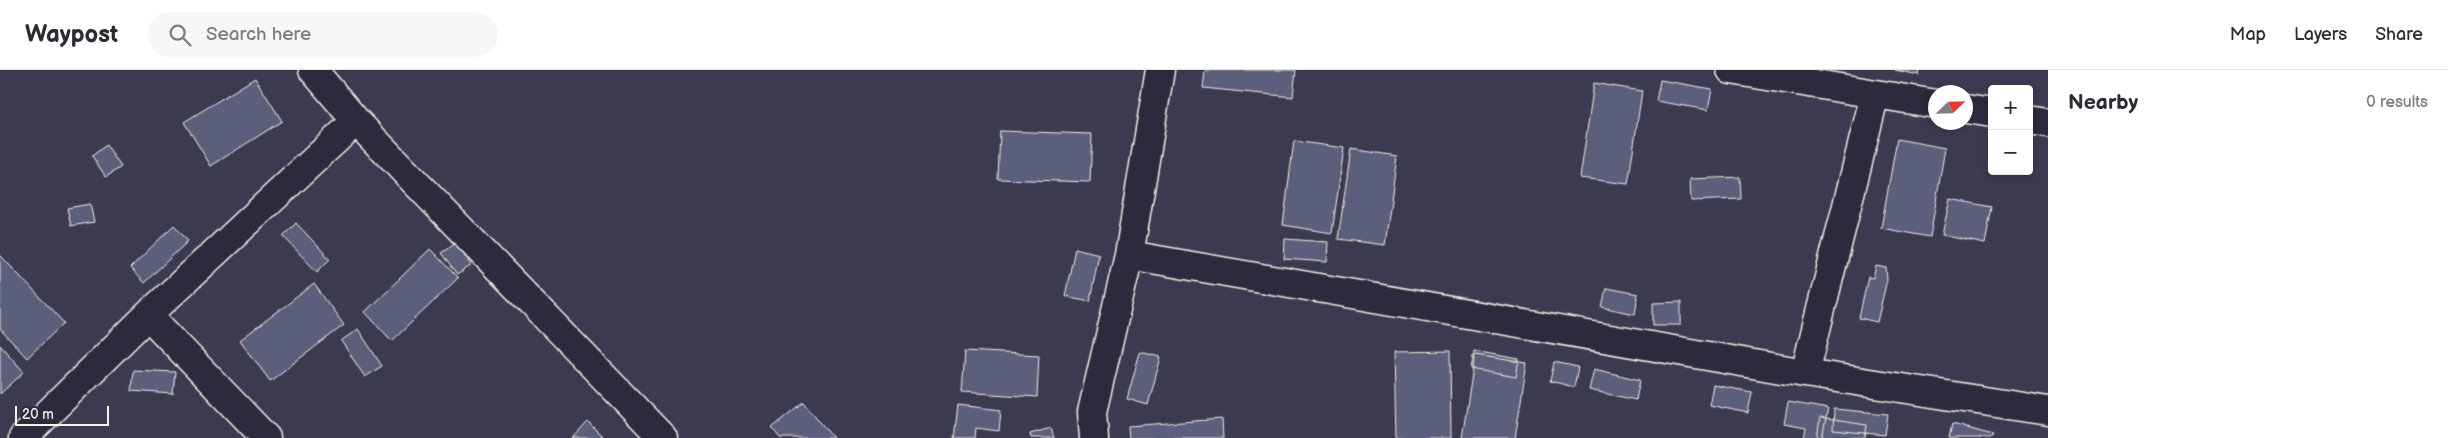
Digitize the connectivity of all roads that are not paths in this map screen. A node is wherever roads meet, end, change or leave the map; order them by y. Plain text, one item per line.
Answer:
1 (313, 70) edge
2 (1160, 70) edge
3 (1730, 70) edge
4 (1875, 94) junction
5 (1928, 103) edge
6 (1973, 110) edge
7 (1988, 112) edge
8 (356, 121) junction
9 (2033, 121) edge
10 (2048, 123) edge
11 (1129, 255) junction
12 (148, 315) junction
13 (1805, 373) junction
14 (2048, 411) edge
15 (23, 438) edge
16 (266, 438) edge
17 (663, 438) edge
18 (1094, 438) edge

1 - 8 street
2 - 11 street
3 - 4 street
4 - 5 street
4 - 13 street
6 - 7 street
8 - 12 street
8 - 17 street
9 - 10 street
11 - 13 street
11 - 18 street
12 - 15 street
12 - 16 street
13 - 14 street

